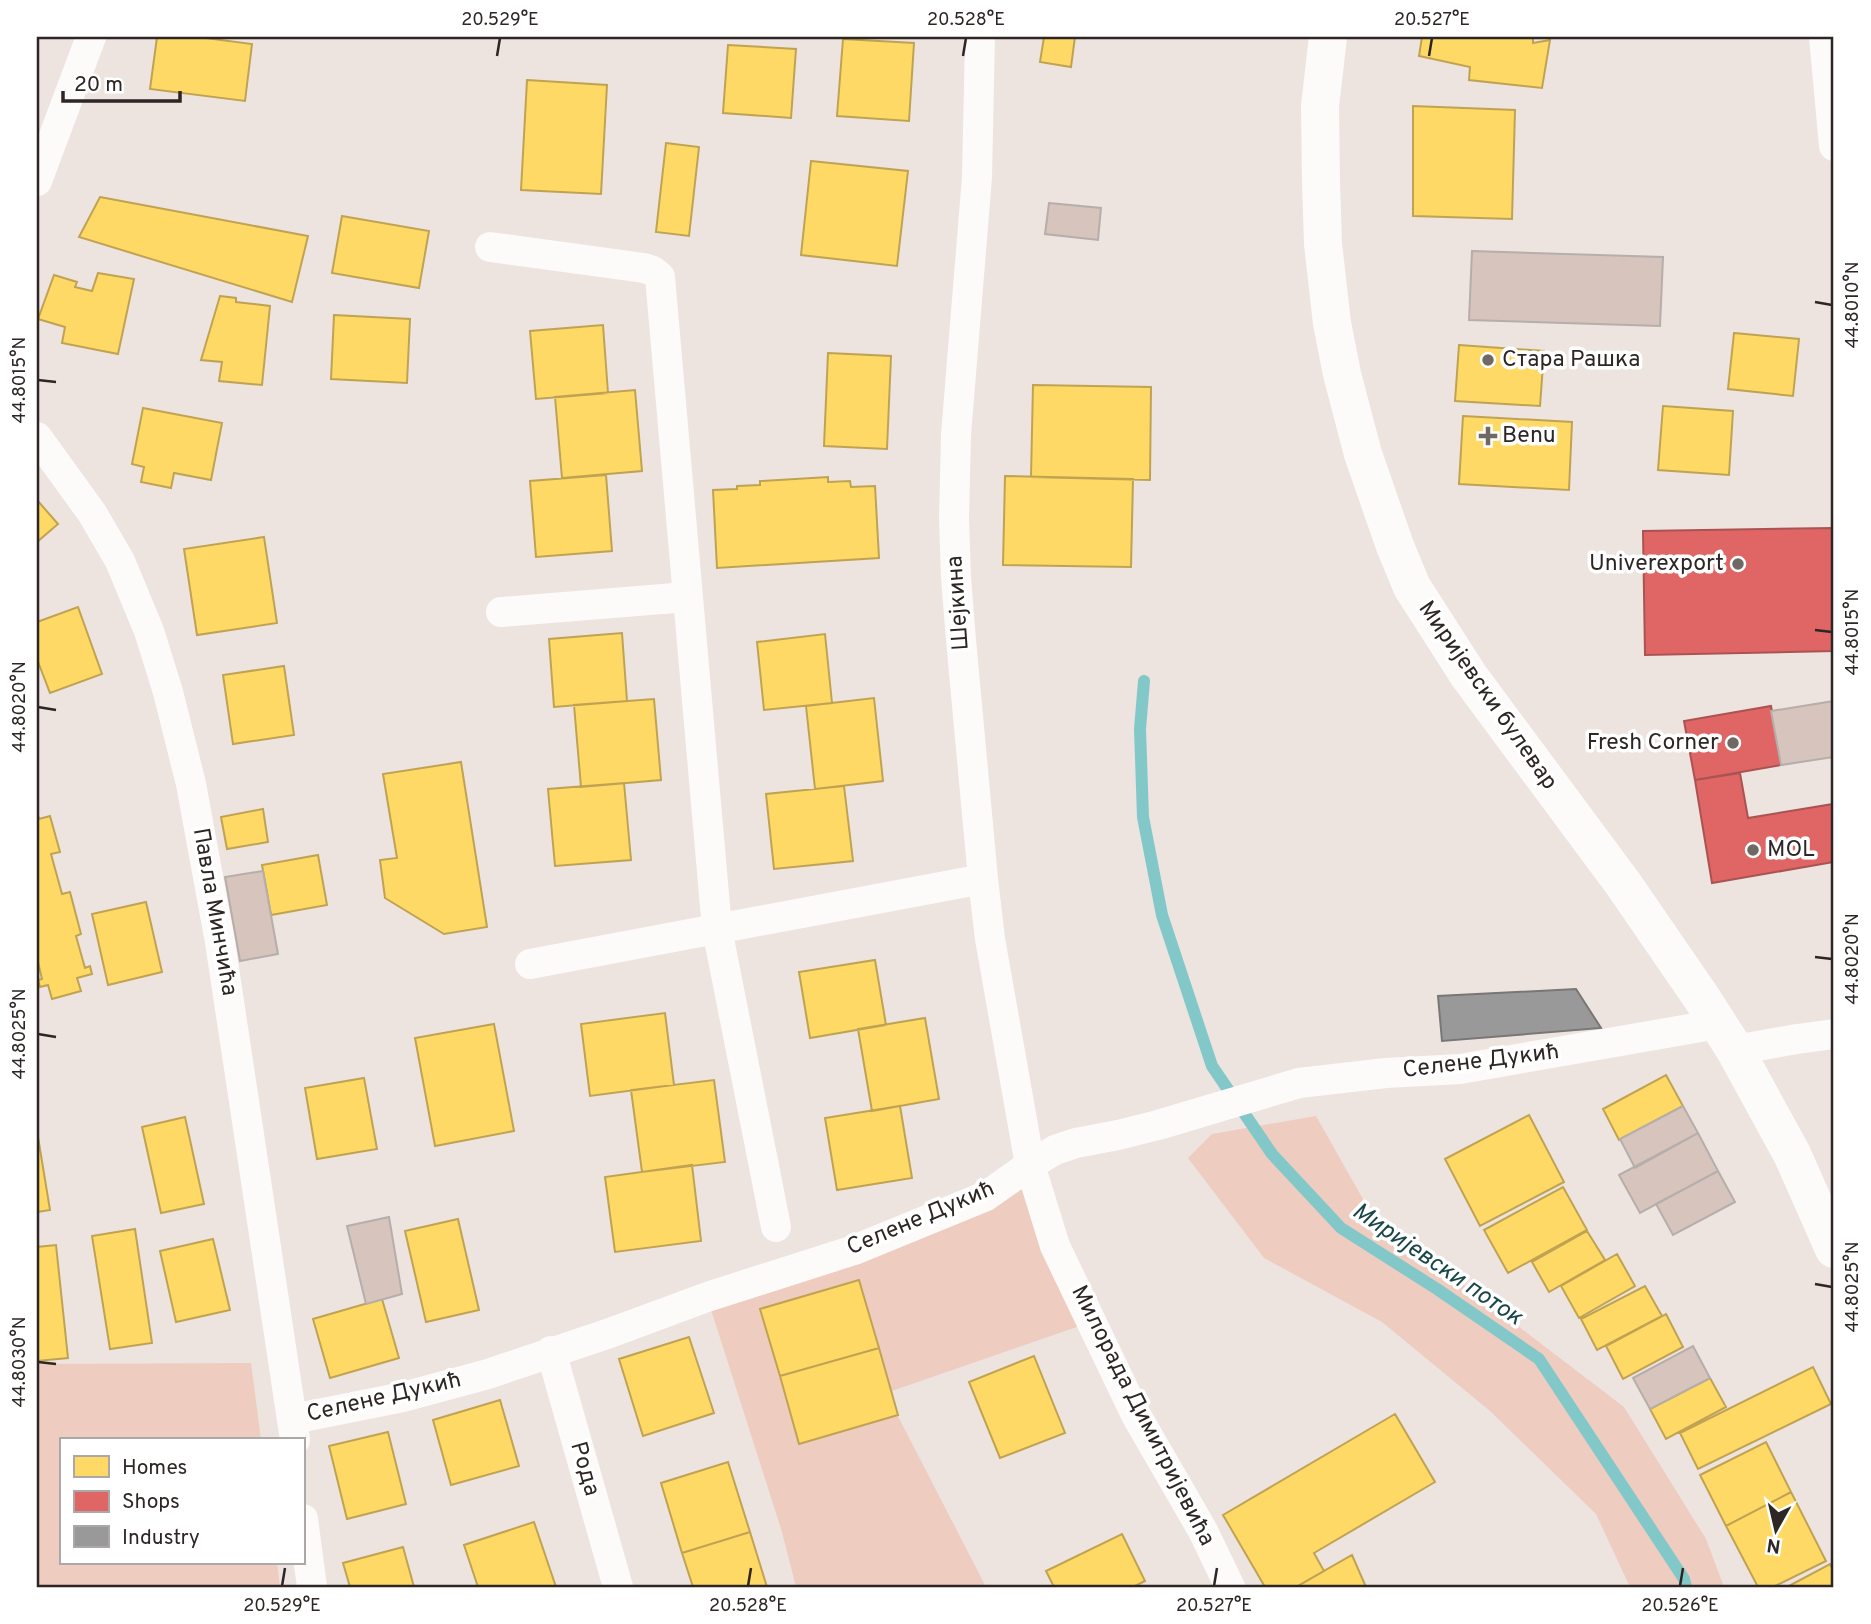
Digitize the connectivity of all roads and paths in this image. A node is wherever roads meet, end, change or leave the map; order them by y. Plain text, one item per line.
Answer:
1 (91, 37) edge
2 (980, 37) edge
3 (1328, 37) edge
4 (1824, 37) edge
5 (1834, 146) edge
6 (37, 181) edge
7 (490, 247) dead end
8 (37, 437) edge
9 (687, 597) junction
10 (502, 612) dead end
11 (983, 879) junction
12 (717, 929) junction
13 (530, 964) dead end
14 (1834, 1034) edge
15 (1727, 1037) junction
16 (1030, 1165) junction
17 (776, 1227) dead end
18 (1834, 1249) edge
19 (551, 1351) junction
20 (294, 1430) edge
21 (304, 1527) edge
22 (312, 1587) edge
23 (618, 1587) edge
24 (1230, 1587) edge

1 - 6 street
2 - 11 street, Шејкина
3 - 15 main road, Миријевски булевар
4 - 5 street
7 - 9 street
8 - 20 street, Павла Минчића
9 - 10 street
9 - 12 street
11 - 12 street
11 - 16 street, Шејкина
12 - 13 street
12 - 17 street
14 - 15 street, Селене Дукић
15 - 16 street, Селене Дукић
15 - 18 main road, Миријевски булевар
16 - 19 street, Селене Дукић
16 - 24 street, Милорада Димитријевића
19 - 20 street, Селене Дукић
19 - 23 street, Рода
21 - 22 street

